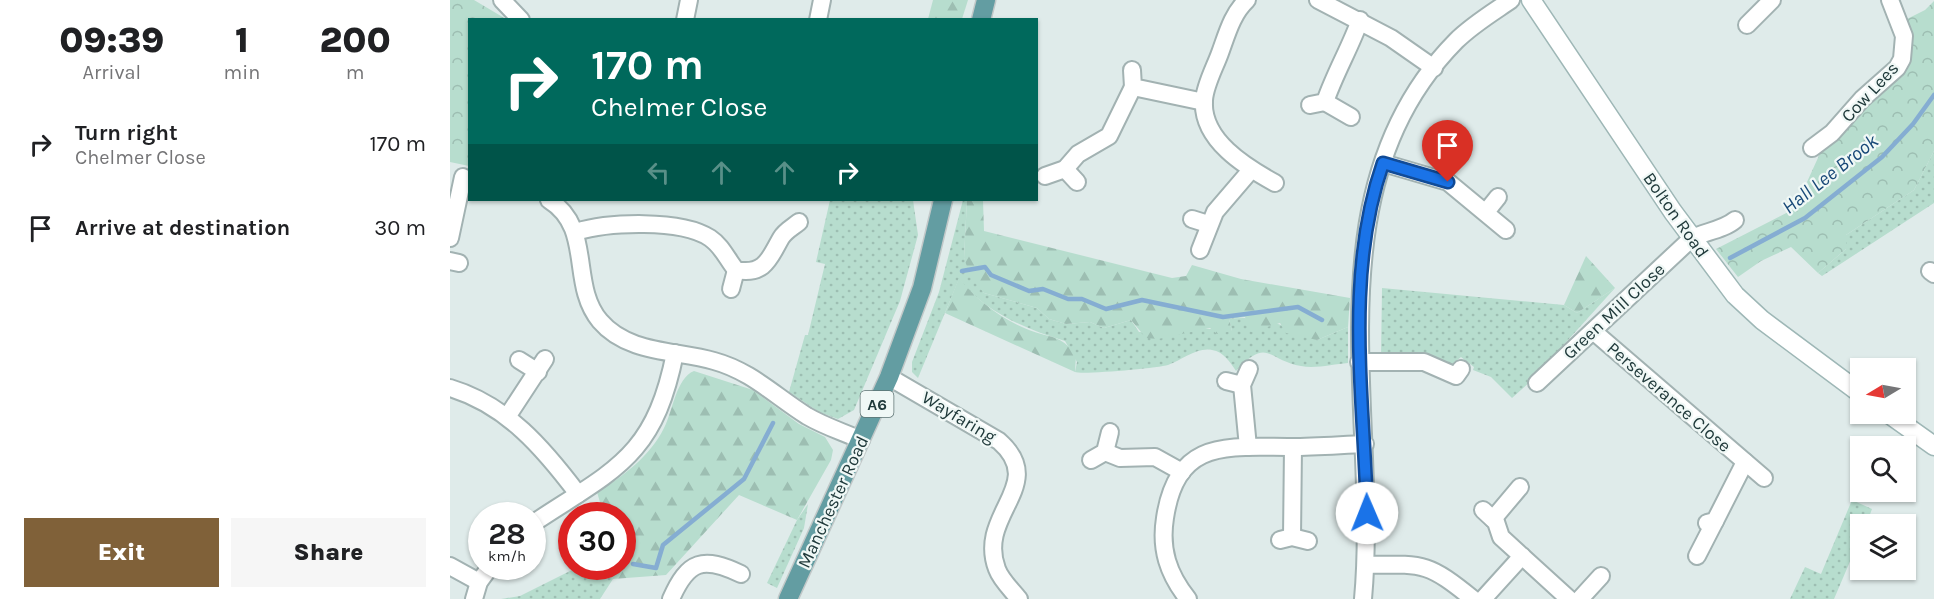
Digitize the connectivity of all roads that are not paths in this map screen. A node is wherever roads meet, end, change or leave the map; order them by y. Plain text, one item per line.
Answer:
1 (502, 0) edge
2 (689, 0) edge
3 (822, 0) edge
4 (986, 0) edge
5 (1247, 0) edge
6 (1318, 0) edge
7 (1511, 0) edge
8 (1530, 0) edge
9 (1772, 0) edge
10 (1890, 0) edge
11 (519, 18) edge
12 (685, 18) edge
13 (818, 18) edge
14 (982, 18) edge
15 (1360, 20) junction
16 (1745, 29) dead end
17 (1434, 68) junction
18 (1132, 70) dead end
19 (1133, 87) junction
20 (1204, 102) junction
21 (1351, 117) dead end
22 (1813, 142) dead end
23 (1383, 163) junction
24 (1065, 169) junction
25 (1251, 170) junction
26 (461, 176) edge
27 (1045, 176) dead end
28 (1077, 182) dead end
29 (1275, 183) dead end
30 (1498, 198) dead end
31 (550, 201) edge
32 (943, 201) edge
33 (1486, 212) junction
34 (799, 222) dead end
35 (1733, 226) dead end
36 (1506, 230) dead end
37 (576, 232) junction
38 (450, 238) edge
39 (1692, 238) junction
40 (1200, 250) dead end
41 (736, 270) junction
42 (731, 289) dead end
43 (1593, 331) junction
44 (675, 353) junction
45 (519, 360) dead end
46 (1359, 362) junction
47 (1461, 369) dead end
48 (889, 377) junction
49 (1239, 378) dead end
50 (1537, 383) dead end
51 (1850, 386) edge
52 (450, 388) edge
53 (507, 417) junction
54 (1903, 424) edge
55 (1110, 432) dead end
56 (861, 440) junction
57 (1365, 444) junction
58 (1934, 446) edge
59 (1248, 447) junction
60 (1293, 447) junction
61 (1745, 462) junction
62 (1182, 472) junction
63 (1764, 478) dead end
64 (1520, 487) dead end
65 (578, 494) junction
66 (546, 515) edge
67 (1293, 540) dead end
68 (1521, 556) junction
69 (1697, 556) dead end
70 (1366, 565) junction
71 (450, 566) edge
72 (741, 574) dead end
73 (1601, 576) dead end
74 (480, 582) joint
75 (1013, 597) edge
76 (474, 599) edge
77 (671, 599) edge
78 (788, 599) edge
79 (1188, 599) edge
80 (1363, 599) edge
81 (1473, 599) edge
82 (1483, 599) edge
83 (1569, 599) edge
84 (1580, 599) edge

1 - 11 street
2 - 12 street
3 - 13 street
4 - 14 main road
5 - 20 street
6 - 15 street
7 - 17 street
8 - 39 main road, Bolton Road
9 - 16 street
10 - 22 street, Cow Lees
15 - 17 street
15 - 21 street
17 - 23 street
18 - 19 street
19 - 20 street
19 - 24 street
20 - 25 street
23 - 33 street
23 - 46 street
24 - 27 street
24 - 28 street
25 - 29 street
25 - 40 street
26 - 38 street
30 - 33 street
31 - 37 street
32 - 48 main road, Manchester Road / A6
33 - 36 street
34 - 41 street
35 - 39 street
37 - 41 street
37 - 44 street
39 - 43 street, Green Mill Close
39 - 51 main road, Bolton Road
41 - 42 street
43 - 50 street, Green Mill Close
43 - 61 street, Perseverance Close
44 - 56 street
44 - 65 street
45 - 53 street
46 - 47 street
46 - 57 street
48 - 56 main road, Manchester Road / A6
48 - 75 street, Wayfaring
49 - 59 street
52 - 53 street
53 - 65 street
54 - 58 main road
55 - 62 street
56 - 78 main road, Manchester Road / A6
57 - 60 street
57 - 70 street
59 - 60 street
59 - 62 street
60 - 67 street
61 - 63 street, Perseverance Close
61 - 69 street, Perseverance Close
62 - 79 street
64 - 68 street
65 - 66 street
68 - 82 street
68 - 83 street
70 - 80 street
70 - 81 street
71 - 74 street
72 - 77 street
73 - 84 street
74 - 76 street

